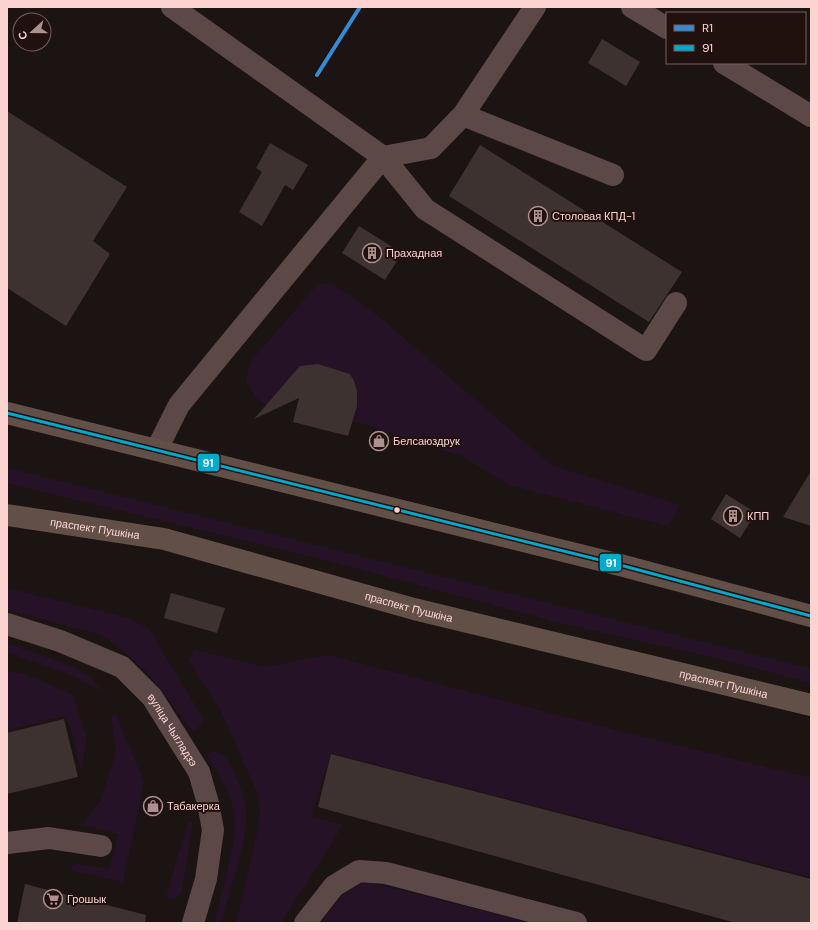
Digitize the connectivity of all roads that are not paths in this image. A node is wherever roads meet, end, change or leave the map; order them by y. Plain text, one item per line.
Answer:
1 (172, 7) edge
2 (535, 7) edge
3 (632, 7) edge
4 (666, 27) edge
5 (726, 64) edge
6 (463, 115) junction
7 (811, 116) edge
8 (383, 157) junction
9 (613, 175) dead end
10 (676, 303) dead end
11 (7, 413) edge
12 (158, 449) junction
13 (7, 515) edge
14 (811, 616) edge
15 (7, 624) edge
16 (811, 705) edge
17 (7, 843) edge
18 (101, 846) dead end
19 (193, 923) edge
20 (305, 923) edge
21 (576, 923) edge

1 - 8 street
2 - 6 street
3 - 4 street
5 - 7 street
6 - 8 street
6 - 9 street
8 - 10 street
8 - 12 street
11 - 12 main road
12 - 14 main road
13 - 16 main road, праспект Пушкіна
15 - 19 street, вуліца Чыгладзэ
17 - 18 street
20 - 21 street

